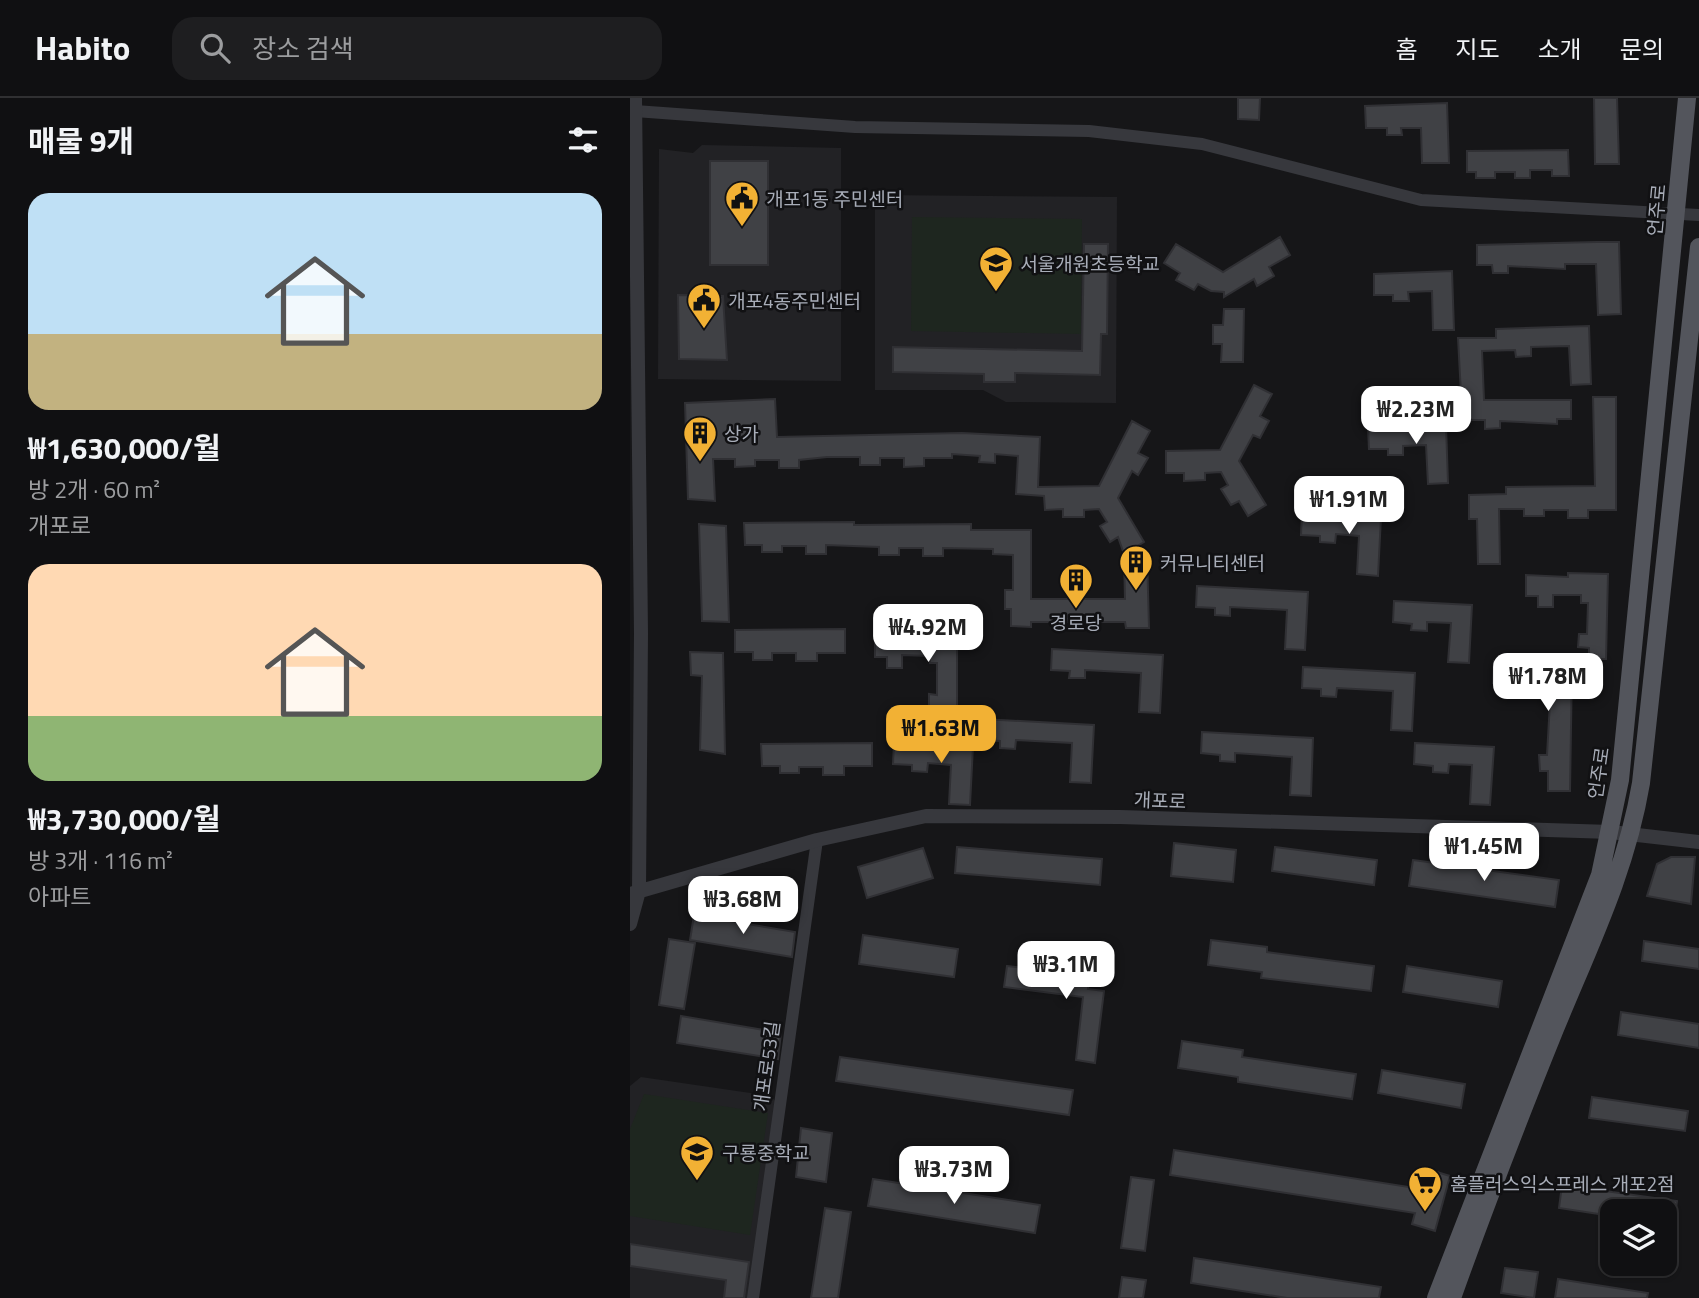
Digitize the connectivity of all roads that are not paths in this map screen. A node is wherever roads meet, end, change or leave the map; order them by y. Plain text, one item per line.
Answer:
1 (1687, 98) edge
2 (633, 107) edge
3 (634, 203) edge
4 (1677, 212) junction
5 (1699, 215) edge
6 (1699, 247) edge
7 (634, 389) edge
8 (635, 556) edge
9 (636, 633) edge
10 (1611, 832) junction
11 (1633, 834) junction
12 (817, 840) junction
13 (1699, 842) edge
14 (635, 893) edge
15 (630, 925) edge
16 (753, 1298) edge
17 (1436, 1298) edge
18 (1452, 1298) edge

1 - 4 main road, 언주로
2 - 3 street
2 - 4 street
3 - 7 street
4 - 5 street
4 - 10 main road, 언주로
6 - 11 main road
7 - 8 street
8 - 9 street
9 - 14 street
10 - 11 street, 개포로
10 - 12 street, 개포로
10 - 17 main road, 언주로
11 - 13 street, 개포로
11 - 18 main road
12 - 14 street, 개포로
12 - 16 street, 개포로53길
14 - 15 street

